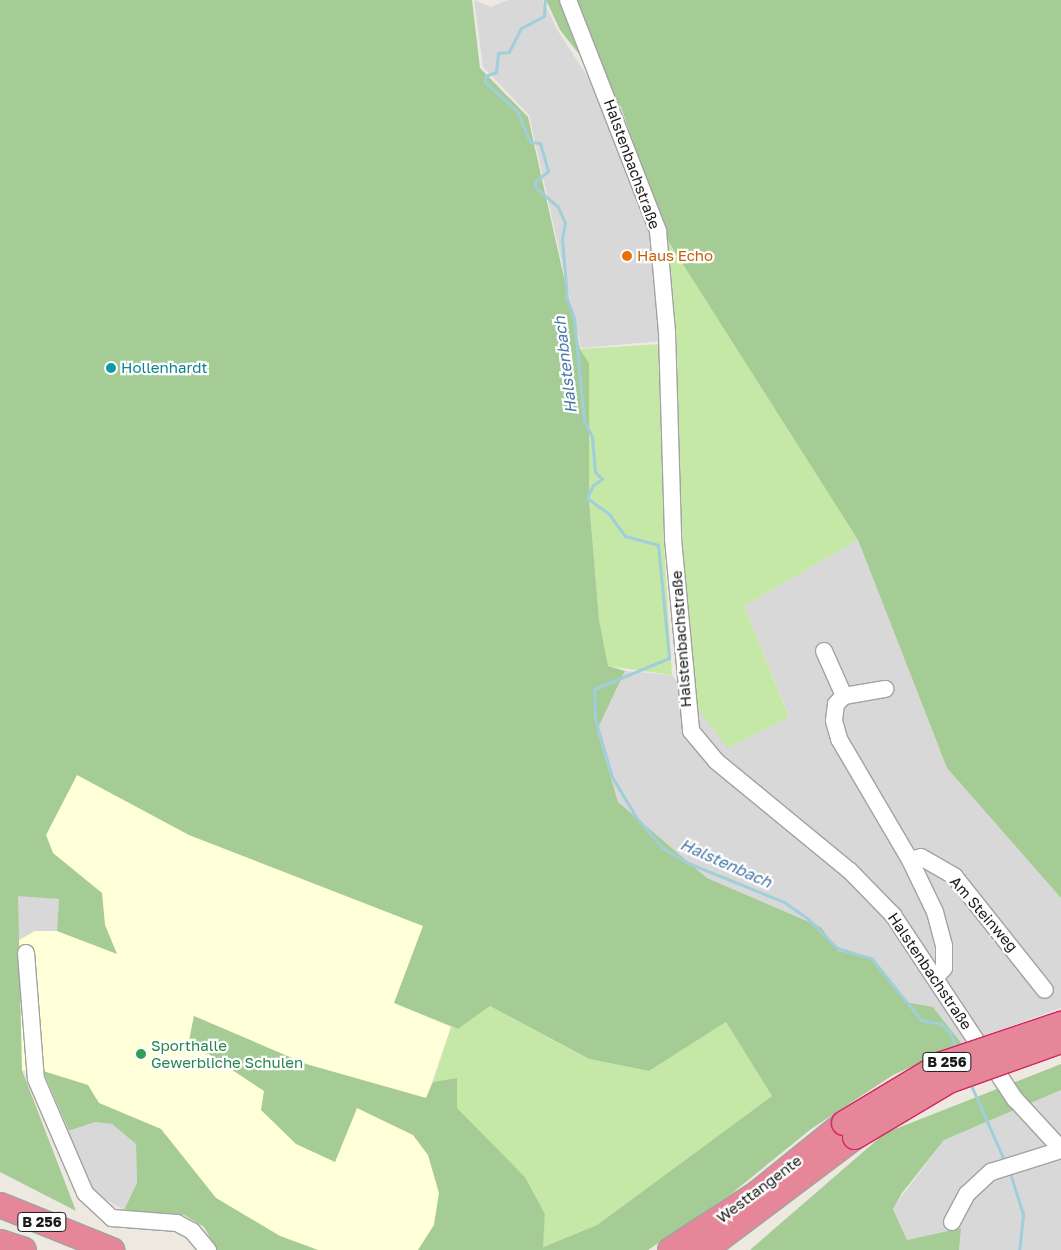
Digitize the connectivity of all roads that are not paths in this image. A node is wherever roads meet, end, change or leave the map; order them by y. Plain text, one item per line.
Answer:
1 (568, 0) edge
2 (824, 651) dead end
3 (884, 689) dead end
4 (844, 696) junction
5 (910, 860) junction
6 (26, 953) dead end
7 (937, 976) junction
8 (1045, 990) dead end
9 (1061, 1024) edge
10 (1061, 1042) edge
11 (849, 1130) junction
12 (1061, 1150) edge
13 (0, 1191) edge
14 (0, 1205) edge
15 (952, 1222) dead end
16 (0, 1223) edge
17 (0, 1242) edge
18 (75, 1245) edge
19 (24, 1250) edge
20 (112, 1250) edge
21 (208, 1250) edge
22 (670, 1250) edge
23 (705, 1250) edge

1 - 7 street, Halstenbachstraße
2 - 4 street
3 - 4 street
4 - 5 street, Am Steinweg
5 - 7 street, Am Steinweg
5 - 8 street, Am Steinweg
6 - 21 street
7 - 12 street, Halstenbachstraße
9 - 11 highway, B 256, bridge
10 - 11 highway, B 256, bridge
11 - 22 highway, Westtangente / B 256
11 - 23 highway, Westtangente / B 256
12 - 15 street
13 - 18 highway, B 256
14 - 18 highway, B 256
16 - 18 highway, B 256
17 - 19 highway, B 256
18 - 20 highway, B 256

